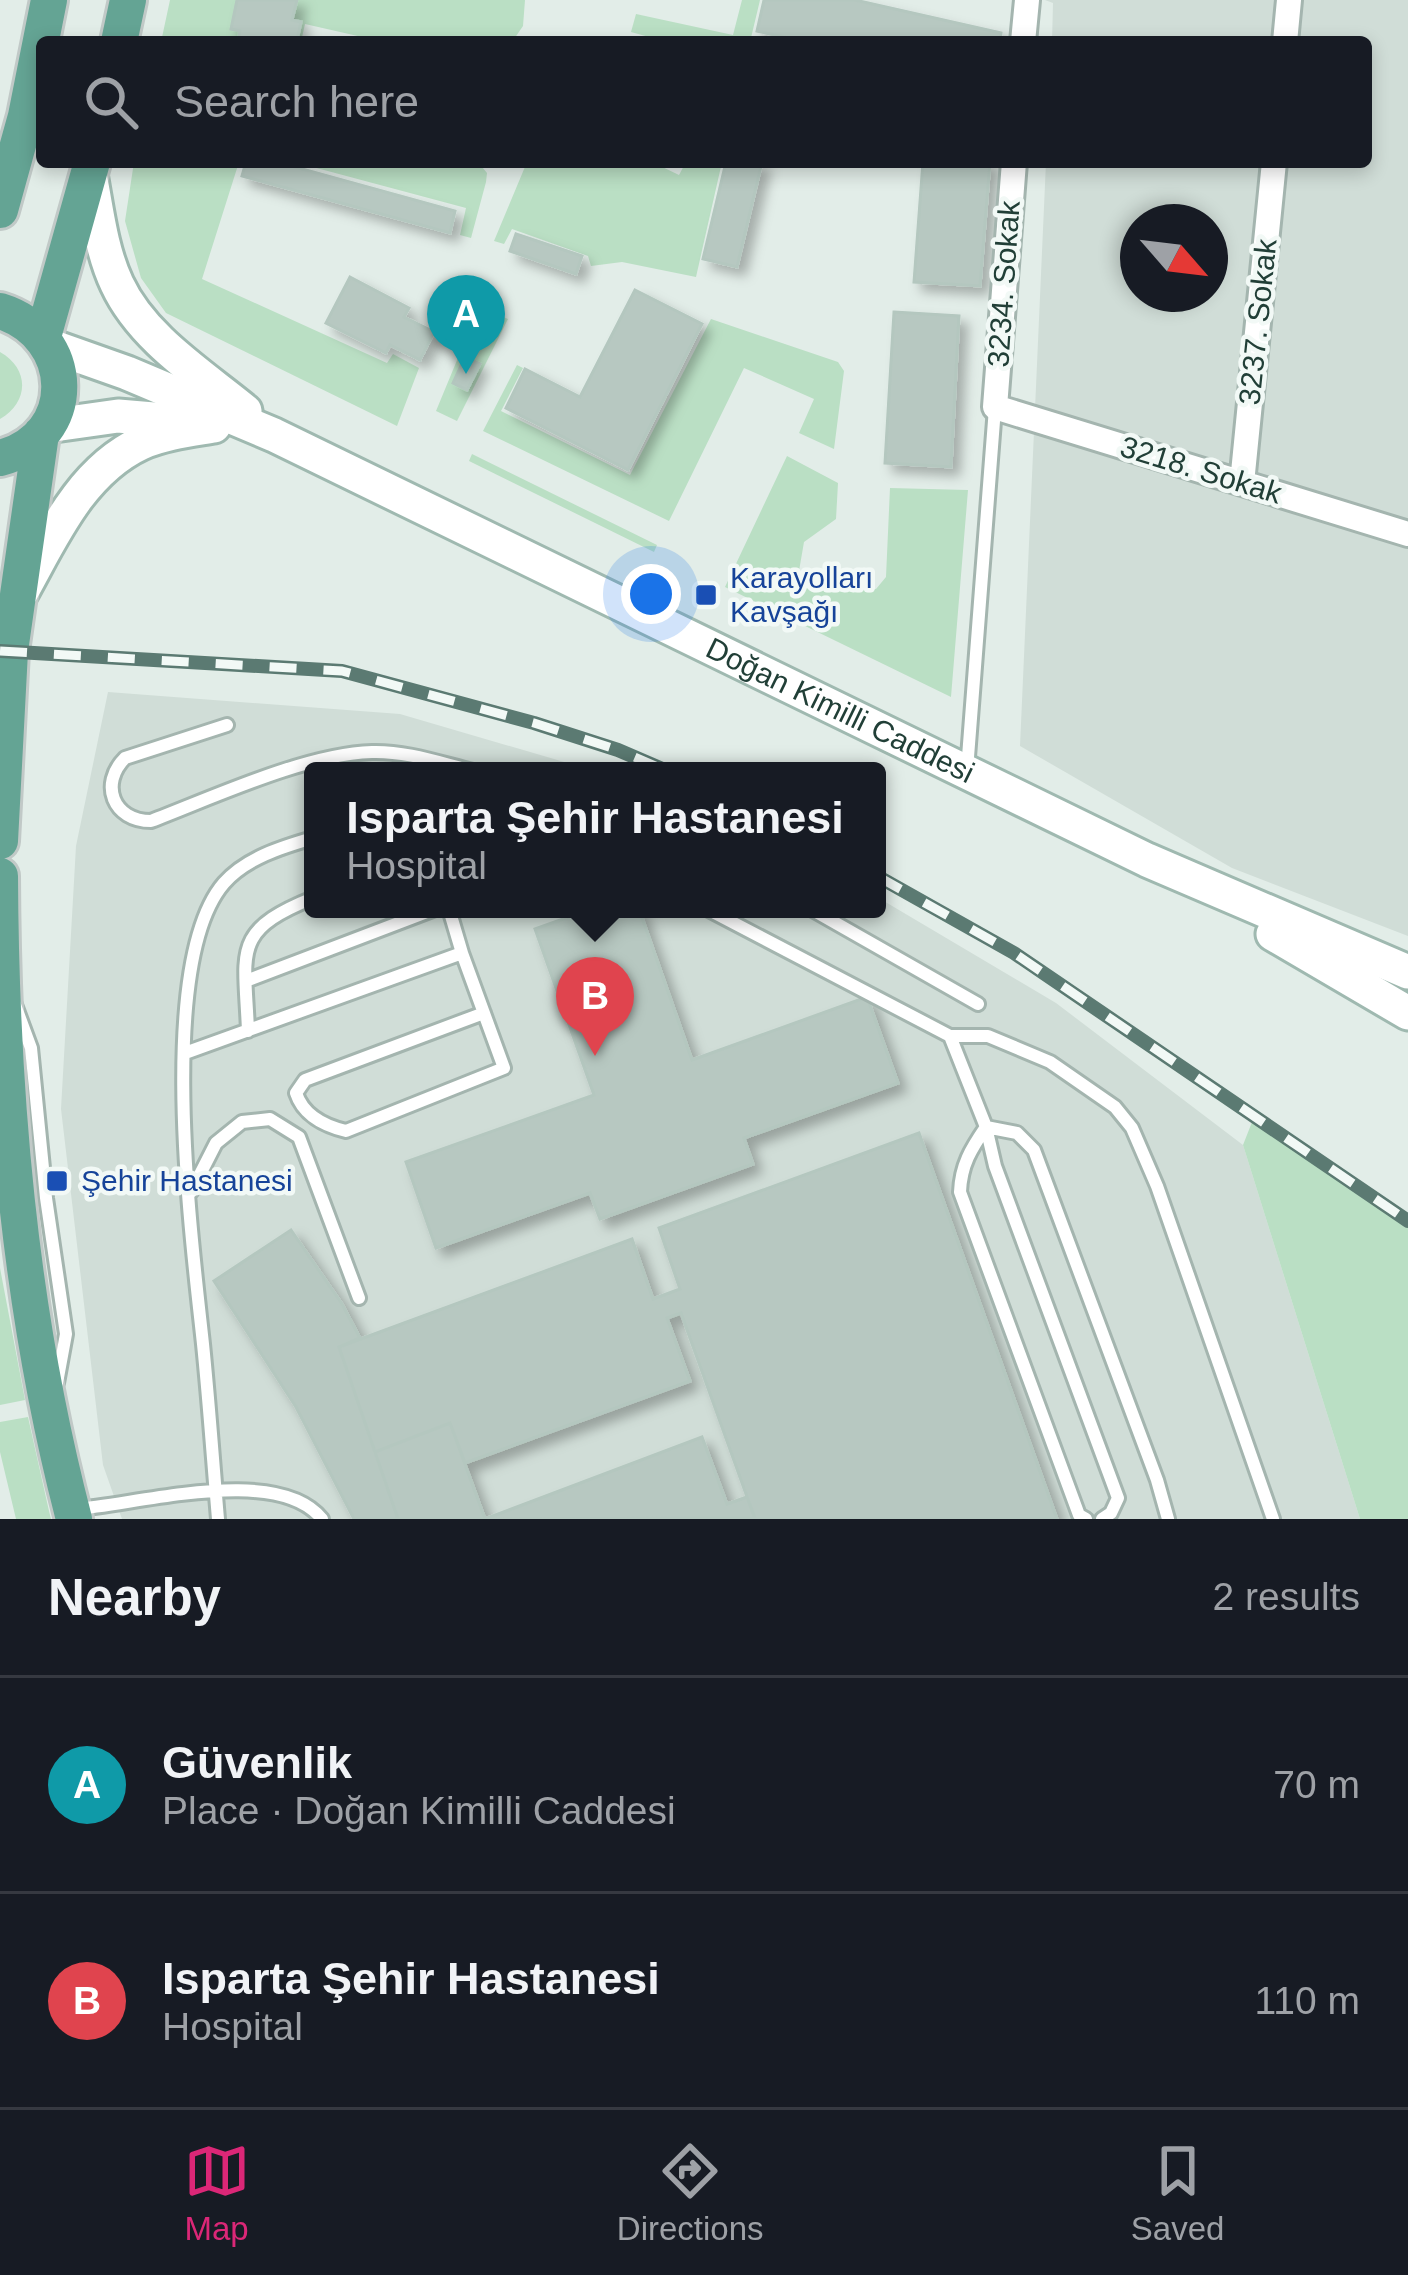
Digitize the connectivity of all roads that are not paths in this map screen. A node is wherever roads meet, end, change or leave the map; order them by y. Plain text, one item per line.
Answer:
1 (49, 0) edge
2 (128, 0) edge
3 (1026, 0) edge
4 (1289, 0) edge
5 (41, 36) edge
6 (120, 36) edge
7 (1023, 36) edge
8 (1286, 36) edge
9 (36, 55) edge
10 (91, 168) edge
11 (1014, 168) edge
12 (1273, 168) edge
13 (3, 195) edge
14 (0, 311) edge
15 (46, 341) junction
16 (995, 406) junction
17 (214, 426) junction
18 (44, 430) junction
19 (274, 434) junction
20 (0, 458) edge
21 (1242, 483) junction
22 (1408, 534) edge
23 (16, 602) junction
24 (227, 725) dead end
25 (311, 762) edge
26 (438, 762) edge
27 (304, 765) edge
28 (966, 772) junction
29 (0, 841) edge
30 (304, 841) edge
31 (0, 875) edge
32 (304, 902) edge
33 (411, 918) edge
34 (451, 918) edge
35 (724, 918) edge
36 (828, 918) edge
37 (462, 953) junction
38 (0, 976) edge
39 (246, 981) junction
40 (1402, 990) edge
41 (978, 1004) dead end
42 (484, 1013) junction
43 (248, 1030) junction
44 (950, 1036) junction
45 (185, 1053) junction
46 (986, 1127) junction
47 (187, 1205) junction
48 (359, 1298) dead end
49 (216, 1491) junction
50 (73, 1514) edge
51 (218, 1519) edge
52 (322, 1519) edge
53 (1086, 1519) edge
54 (1102, 1519) edge
55 (1168, 1519) edge
56 (1273, 1519) edge

1 - 5 main road
2 - 6 main road
3 - 7 street
4 - 8 street
9 - 13 main road
10 - 15 main road
10 - 19 main road
11 - 16 street, 3234. Sokak
12 - 21 street, 3237. Sokak
14 - 15 main road
15 - 18 main road
15 - 19 main road, Doğan Kimilli Caddesi
16 - 21 street, 3218. Sokak
16 - 28 lane
17 - 18 main road, Doğan Kimilli Caddesi
17 - 19 main road, Doğan Kimilli Caddesi
17 - 23 main road
18 - 20 main road
18 - 23 main road
19 - 28 main road, Doğan Kimilli Caddesi
21 - 22 street, 3218. Sokak
23 - 29 main road
24 - 27 lane
25 - 26 lane
28 - 40 main road, Doğan Kimilli Caddesi
30 - 45 lane
31 - 38 main road
32 - 39 lane
33 - 39 lane
34 - 37 lane
35 - 44 lane
36 - 41 lane
37 - 42 lane
37 - 43 lane
38 - 50 main road
39 - 43 lane
42 - 42 lane
43 - 45 lane
44 - 46 lane
44 - 56 lane
45 - 47 lane
46 - 53 lane
46 - 54 lane
46 - 55 lane
47 - 48 lane
47 - 49 lane
49 - 50 lane
49 - 51 lane
49 - 52 lane

